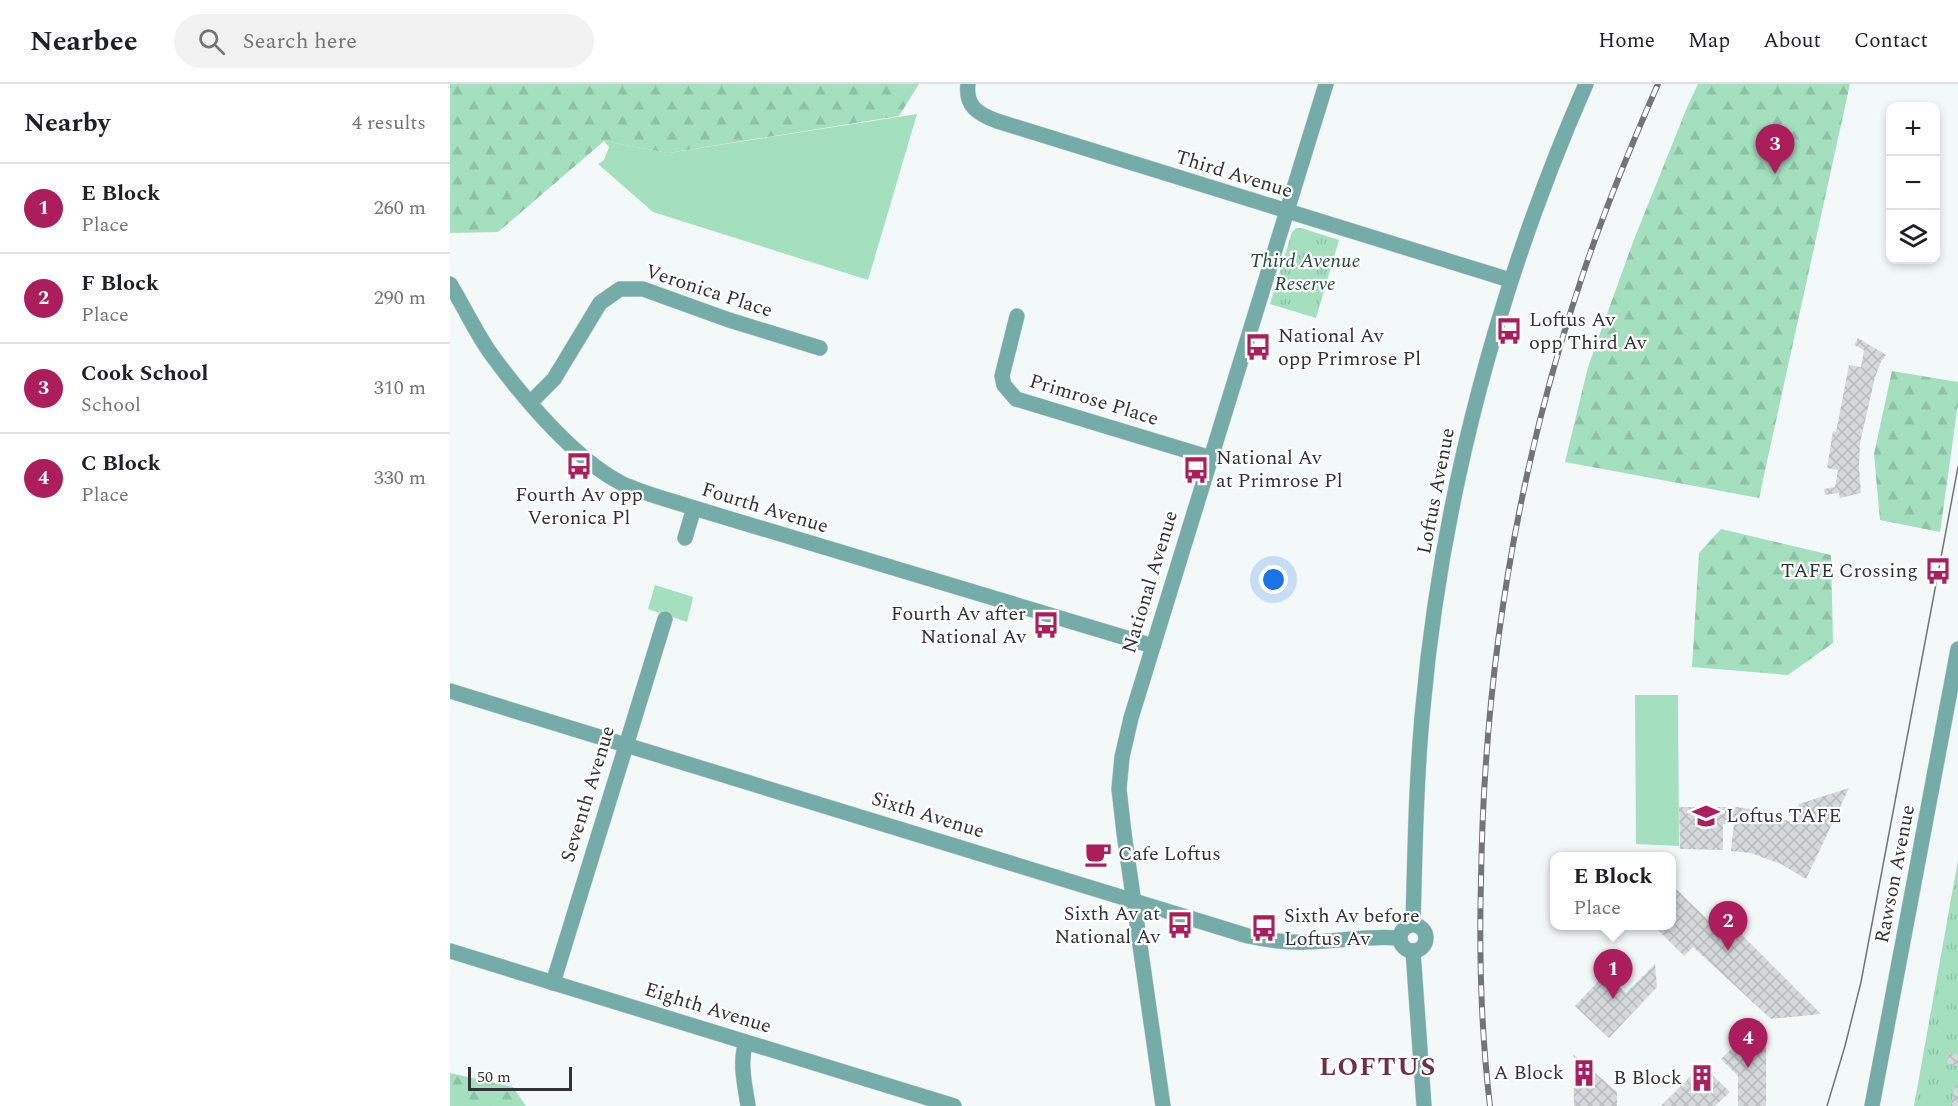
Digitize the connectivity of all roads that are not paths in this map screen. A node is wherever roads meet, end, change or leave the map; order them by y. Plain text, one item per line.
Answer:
1 (968, 84) edge
2 (1326, 84) edge
3 (1586, 84) edge
4 (1287, 212) junction
5 (1510, 280) junction
6 (450, 284) edge
7 (1017, 316) dead end
8 (820, 348) dead end
9 (531, 402) junction
10 (1211, 458) junction
11 (694, 508) junction
12 (685, 538) dead end
13 (665, 619) dead end
14 (1153, 646) junction
15 (1958, 649) edge
16 (450, 691) edge
17 (625, 744) junction
18 (1134, 900) junction
19 (1413, 924) junction
20 (1399, 938) junction
21 (450, 951) edge
22 (1413, 951) junction
23 (553, 983) junction
24 (747, 1042) junction
25 (748, 1106) edge
26 (954, 1106) edge
27 (1163, 1106) edge
28 (1424, 1106) edge
29 (1872, 1106) edge

1 - 4 street, Third Avenue
2 - 4 street, National Avenue
3 - 5 street, Loftus Avenue
4 - 5 street, Third Avenue
4 - 10 street, National Avenue
5 - 19 street, Loftus Avenue
6 - 9 street, Fourth Avenue
7 - 10 street, Primrose Place
8 - 9 street, Veronica Place
9 - 11 street, Fourth Avenue
10 - 14 street, National Avenue
11 - 12 street
11 - 14 street, Fourth Avenue
13 - 17 street, Seventh Avenue
14 - 18 street, National Avenue
15 - 29 street, Rawson Avenue
16 - 17 street, Sixth Avenue
17 - 18 street, Sixth Avenue
17 - 23 street, Seventh Avenue
18 - 20 street, Sixth Avenue
18 - 27 street, National Avenue
19 - 20 street
19 - 22 street
20 - 22 street
21 - 23 street, Eighth Avenue
22 - 28 street
23 - 24 street, Eighth Avenue
24 - 25 street
24 - 26 street, Eighth Avenue

